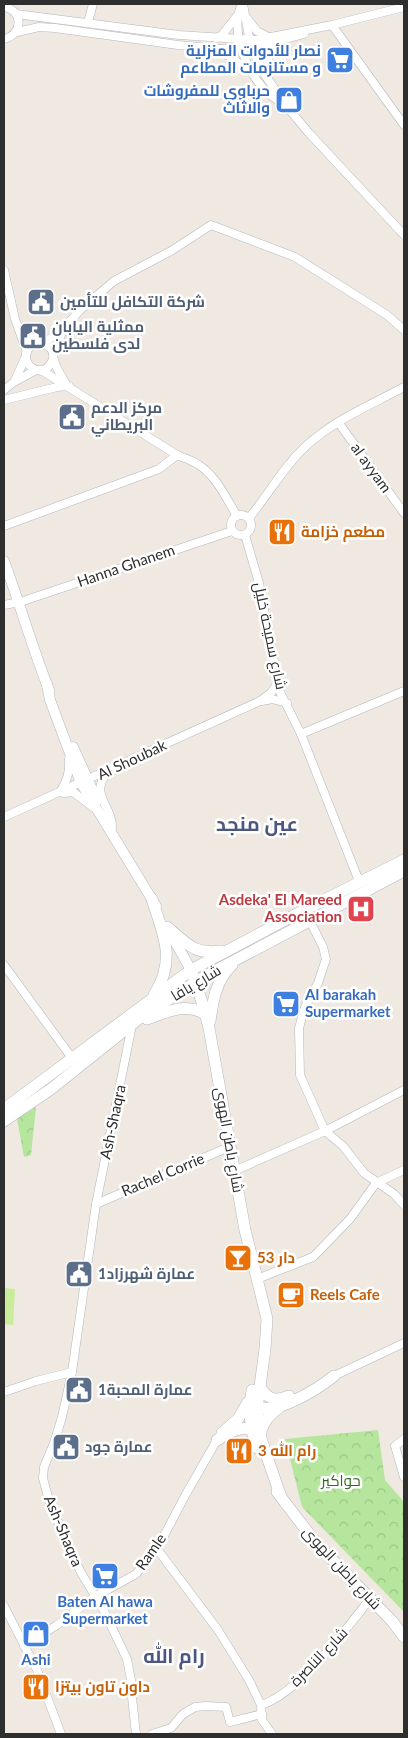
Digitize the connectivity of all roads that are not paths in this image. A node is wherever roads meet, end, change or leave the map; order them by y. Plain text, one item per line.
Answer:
1 (93, 4) edge
2 (242, 4) edge
3 (5, 6) edge
4 (404, 7) edge
5 (16, 14) junction
6 (242, 16) junction
7 (88, 22) junction
8 (332, 25) junction
9 (17, 32) junction
10 (215, 38) junction
11 (268, 38) junction
12 (4, 39) edge
13 (239, 40) junction
14 (282, 41) junction
15 (249, 44) junction
16 (219, 49) junction
17 (241, 49) junction
18 (255, 76) junction
19 (268, 79) junction
20 (288, 108) junction
21 (404, 125) edge
22 (404, 235) edge
23 (4, 270) edge
24 (64, 328) junction
25 (404, 330) edge
26 (22, 336) junction
27 (40, 343) junction
28 (27, 354) junction
29 (53, 357) junction
30 (39, 370) junction
31 (14, 382) junction
32 (67, 385) junction
33 (404, 387) edge
34 (4, 390) edge
35 (4, 400) edge
36 (338, 422) junction
37 (177, 455) junction
38 (404, 513) edge
39 (237, 516) junction
40 (249, 518) junction
41 (4, 526) edge
42 (232, 531) junction
43 (245, 535) junction
44 (4, 561) edge
45 (20, 602) junction
46 (4, 605) edge
47 (278, 682) junction
48 (47, 684) junction
49 (404, 691) edge
50 (260, 701) junction
51 (287, 703) junction
52 (300, 734) junction
53 (69, 754) junction
54 (109, 770) junction
55 (84, 782) junction
56 (60, 793) junction
57 (96, 809) junction
58 (4, 817) edge
59 (112, 828) junction
60 (120, 846) junction
61 (404, 860) edge
62 (404, 871) edge
63 (359, 881) junction
64 (152, 899) junction
65 (310, 921) junction
66 (168, 928) junction
67 (228, 950) junction
68 (238, 959) junction
69 (4, 965) edge
70 (191, 970) junction
71 (196, 982) junction
72 (150, 1001) junction
73 (205, 1014) junction
74 (132, 1025) junction
75 (209, 1028) junction
76 (72, 1058) junction
77 (404, 1090) edge
78 (4, 1109) edge
79 (4, 1121) edge
80 (325, 1131) junction
81 (229, 1147) junction
82 (404, 1170) edge
83 (234, 1171) junction
84 (376, 1183) junction
85 (96, 1204) junction
86 (404, 1205) edge
87 (257, 1279) junction
88 (264, 1310) junction
89 (404, 1343) edge
90 (72, 1372) junction
91 (334, 1376) junction
92 (260, 1386) junction
93 (4, 1392) edge
94 (250, 1398) junction
95 (282, 1405) junction
96 (258, 1408) junction
97 (256, 1432) junction
98 (217, 1440) junction
99 (404, 1440) edge
100 (404, 1477) edge
101 (157, 1549) junction
102 (96, 1596) junction
103 (370, 1599) junction
104 (4, 1606) edge
105 (6, 1618) edge
106 (404, 1637) edge
107 (24, 1646) junction
108 (261, 1704) junction
109 (262, 1714) junction
110 (61, 1734) edge
111 (136, 1734) edge
112 (152, 1734) edge
113 (272, 1734) edge

1 - 7 street
2 - 6 street
3 - 5 street
4 - 8 street
5 - 7 street
5 - 9 street
6 - 10 street
6 - 11 street
6 - 13 street
6 - 15 street
7 - 10 street
8 - 11 street
8 - 14 street
8 - 21 street
9 - 12 street
9 - 16 street
10 - 13 street
11 - 15 street
13 - 15 street
13 - 17 street
14 - 15 street
14 - 19 street
15 - 17 street
15 - 19 street
16 - 17 street
16 - 18 street
17 - 18 street
18 - 20 street
19 - 20 street
20 - 22 street
23 - 26 street
24 - 25 street
24 - 27 street
24 - 29 street
26 - 27 street
26 - 28 street
27 - 28 street
27 - 29 street
28 - 30 street
28 - 31 street
29 - 30 street
29 - 32 street
30 - 31 street
30 - 32 street
31 - 34 street
32 - 35 street
32 - 37 street
33 - 36 street
36 - 38 street, al ayyam
36 - 40 street
37 - 39 street
37 - 41 street
39 - 40 street
39 - 42 street
40 - 43 street
42 - 43 street
42 - 45 street, Hanna Ghanem
43 - 47 street, شارع سميحة خليل
44 - 45 street
45 - 46 street, Hanna Ghanem
45 - 48 street
47 - 50 street, Al Shoubak
47 - 51 street, شارع سميحة خليل
48 - 53 street
48 - 55 street
49 - 52 street
50 - 51 street, Al Shoubak
50 - 54 street, Al Shoubak
51 - 52 street, شارع سميحة خليل
52 - 63 street, شارع سميحة خليل
53 - 55 street
53 - 56 street
54 - 55 street, Al Shoubak
54 - 59 street
55 - 56 street, Al Shoubak
55 - 57 street
55 - 59 street
56 - 57 street
56 - 58 street, Al Shoubak
57 - 60 street
59 - 60 street
60 - 64 street
61 - 63 main road, شارع يافا
62 - 65 main road, شارع يافا
63 - 67 main road, شارع يافا
64 - 66 street
64 - 72 main road
65 - 68 main road, شارع يافا
65 - 80 street
66 - 67 main road
66 - 70 street
67 - 70 main road, شارع يافا
68 - 71 main road, شارع يافا
68 - 75 main road
69 - 76 street
70 - 71 main road, شارع باطن الهوى
70 - 72 main road, شارع يافا
71 - 73 main road, شارع باطن الهوى
71 - 74 main road, شارع يافا
72 - 76 main road, شارع يافا
73 - 74 main road
73 - 75 main road, شارع باطن الهوى
74 - 79 main road, شارع يافا
74 - 85 street, Ash-Shaqra
75 - 81 main road, شارع باطن الهوى
76 - 78 main road, شارع يافا
77 - 80 street
80 - 83 street
80 - 84 street
81 - 83 main road, شارع باطن الهوى
81 - 85 street, Rachel Corrie
82 - 84 street
83 - 87 main road, شارع باطن الهوى
84 - 86 street
84 - 87 street
85 - 90 street, Ash-Shaqra
87 - 88 main road, شارع باطن الهوى
88 - 92 main road
88 - 94 main road
89 - 91 street
90 - 93 street
90 - 102 street, Ash-Shaqra
91 - 92 main road
91 - 95 main road
92 - 96 main road
94 - 96 main road
94 - 97 main road
94 - 98 main road
95 - 96 main road
95 - 97 main road
96 - 97 main road
97 - 98 main road
97 - 103 main road, شارع باطن الهوى
98 - 101 street, Ramle
99 - 100 street
101 - 102 street, Ramle
101 - 108 street
102 - 107 street, Ramle
102 - 111 street, Ash-Shaqra
103 - 106 main road, شارع باطن الهوى
103 - 108 street, شارع الناصرة
104 - 105 street
105 - 107 street
107 - 110 street
108 - 109 street
109 - 112 street
109 - 113 street

